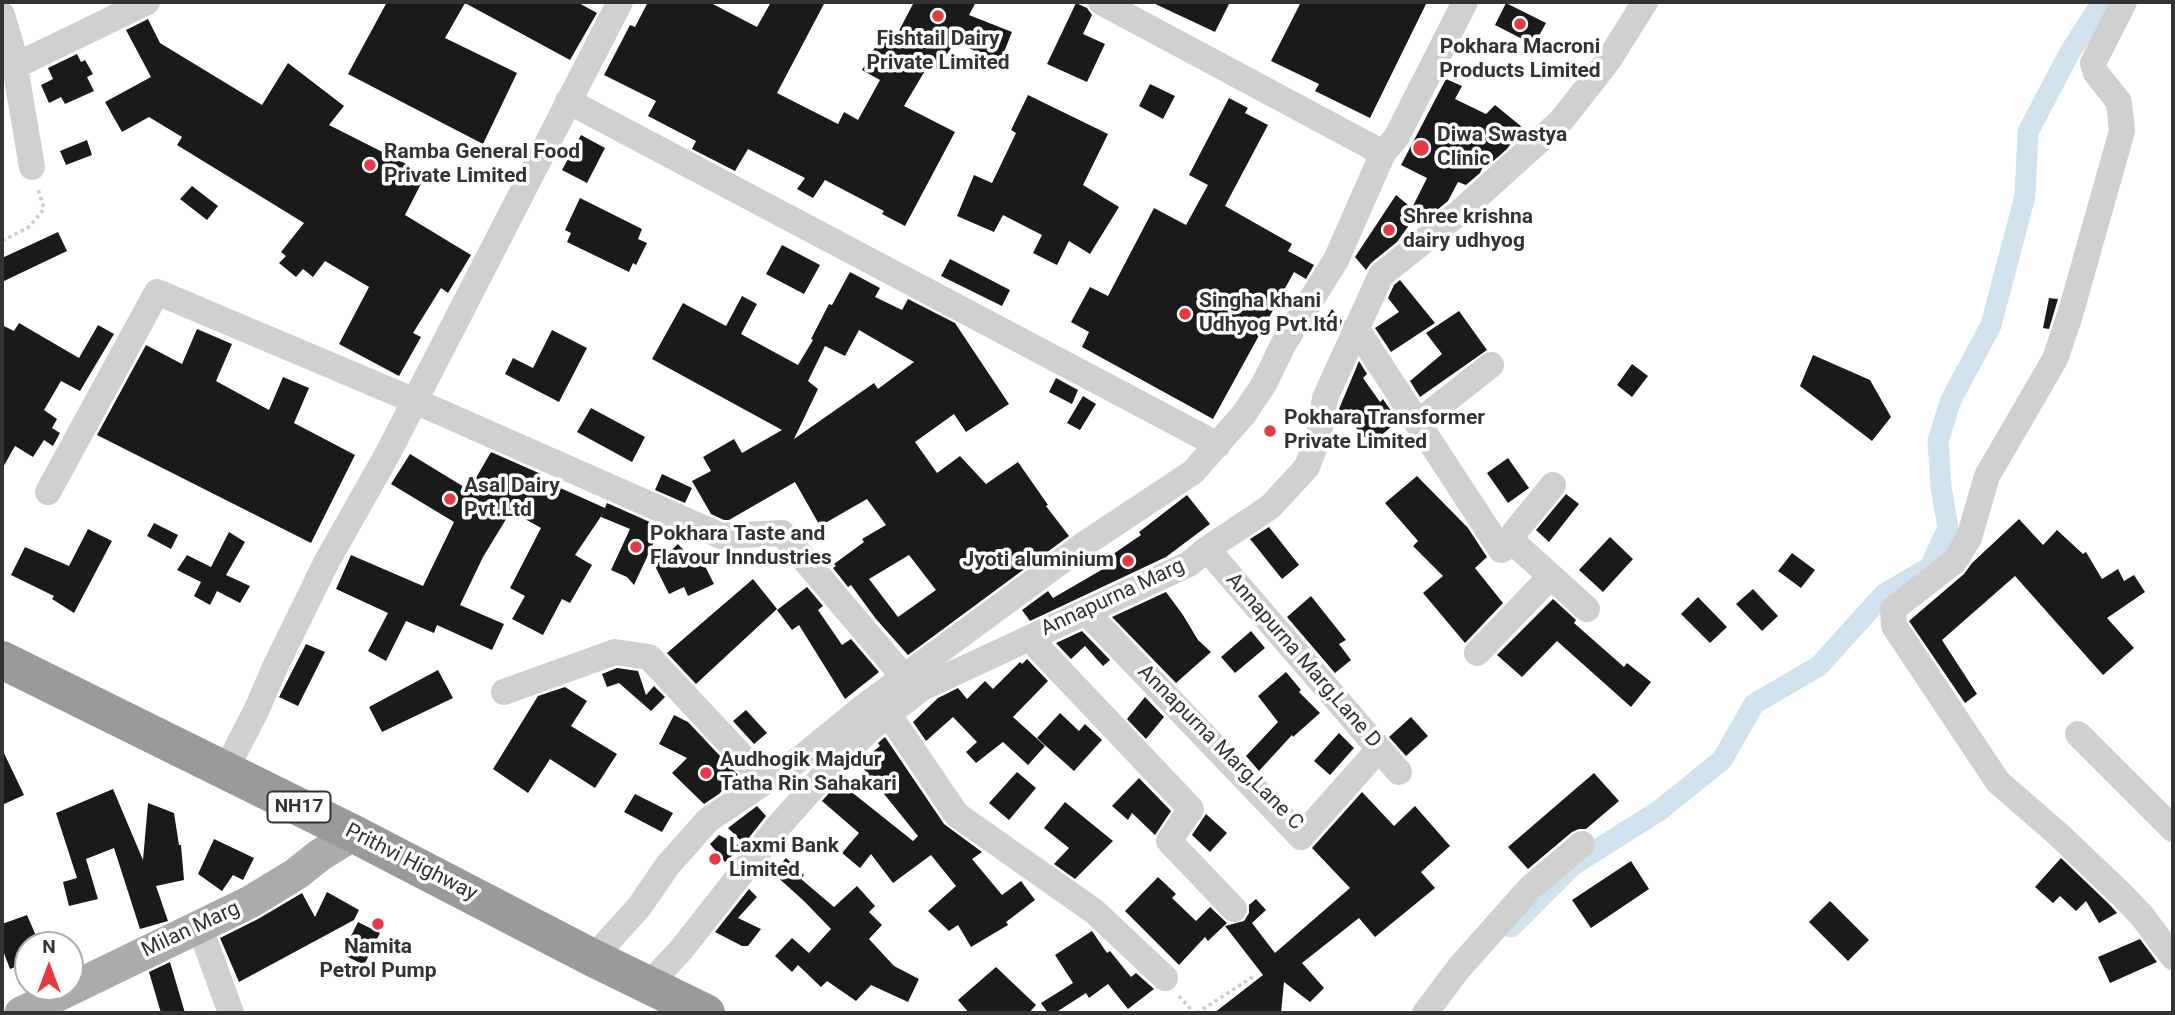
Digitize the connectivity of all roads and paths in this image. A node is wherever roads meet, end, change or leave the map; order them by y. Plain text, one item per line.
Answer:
1 (147, 2) edge
2 (620, 2) edge
3 (1101, 2) edge
4 (1465, 2) edge
5 (1645, 2) edge
6 (2124, 2) edge
7 (2, 15) edge
8 (15, 66) junction
9 (568, 101) junction
10 (1384, 153) junction
11 (32, 167) dead end
12 (44, 209) dead end
13 (2, 241) edge
14 (1356, 328) junction
15 (1491, 365) dead end
16 (415, 401) junction
17 (1417, 423) junction
18 (1218, 445) junction
19 (1553, 485) dead end
20 (48, 492) dead end
21 (1514, 543) junction
22 (1207, 549) junction
23 (1550, 576) junction
24 (1587, 609) dead end
25 (1086, 612) junction
26 (1029, 638) junction
27 (1477, 653) dead end
28 (2, 660) edge
29 (904, 677) junction
30 (504, 692) dead end
31 (889, 715) junction
32 (2078, 734) dead end
33 (1379, 749) junction
34 (225, 771) junction
35 (1399, 772) dead end
36 (765, 781) junction
37 (2173, 829) edge
38 (354, 834) junction
39 (1582, 844) dead end
40 (1234, 909) dead end
41 (199, 925) junction
42 (2173, 957) edge
43 (593, 958) junction
44 (1254, 976) dead end
45 (1164, 978) dead end
46 (648, 985) junction
47 (21, 1013) edge
48 (231, 1013) edge
49 (706, 1013) edge
50 (1197, 1013) edge
51 (1425, 1013) edge

1 - 8 street
2 - 9 street
3 - 10 street
4 - 10 street
5 - 14 street, Annapurna Marg
6 - 42 street
7 - 8 street
8 - 11 street
9 - 16 street
9 - 18 street
10 - 18 street
12 - 13 path
14 - 17 street
14 - 22 street, Annapurna Marg
15 - 17 street
16 - 20 street
16 - 29 street
16 - 34 street
17 - 21 street
18 - 29 street
19 - 21 street
21 - 23 street
22 - 25 street, Annapurna Marg
22 - 33 street, Annapurna Marg,Lane D
23 - 24 street
23 - 27 street
25 - 26 street, Annapurna Marg
25 - 33 street, Annapurna Marg,Lane C
26 - 31 street, Annapurna Marg
26 - 40 street
28 - 34 highway, Prithvi Highway / NH17
29 - 36 street
30 - 36 street
31 - 45 street
31 - 46 street, Annapurna Marg
32 - 37 street
33 - 35 street, Annapurna Marg,Lane D
34 - 38 highway, Prithvi Highway / NH17
36 - 43 street
38 - 41 main road, Milan Marg
38 - 43 highway, Prithvi Highway / NH17
39 - 51 street
41 - 47 main road, Milan Marg
41 - 48 street
43 - 46 highway, Prithvi Highway / NH17
44 - 50 path
46 - 49 highway, Prithvi Highway / NH17

